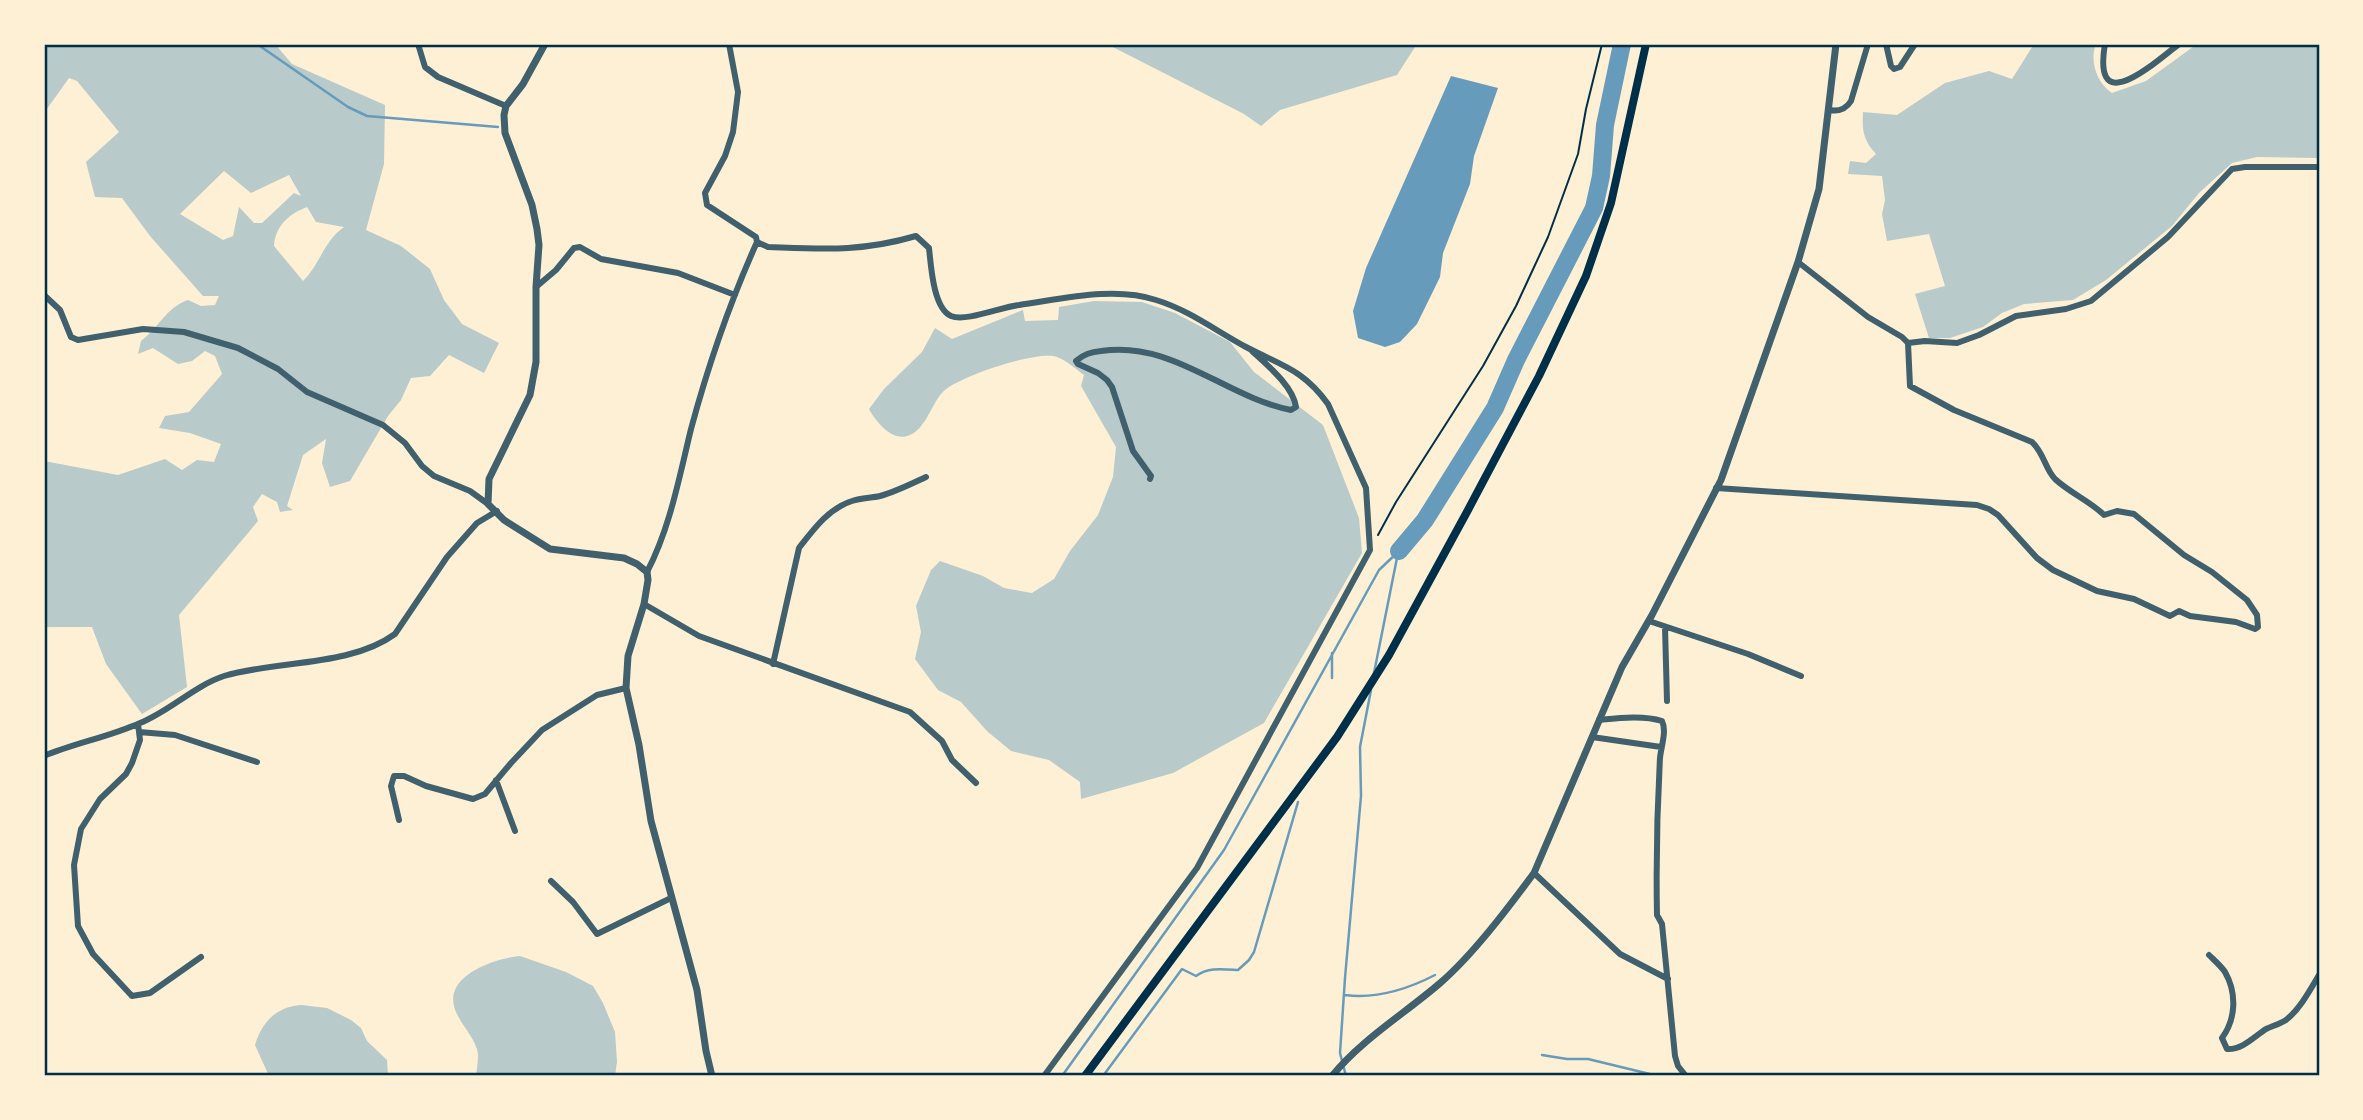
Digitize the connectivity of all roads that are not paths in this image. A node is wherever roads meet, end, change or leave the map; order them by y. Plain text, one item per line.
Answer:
1 (418, 44) edge
2 (545, 44) edge
3 (729, 44) edge
4 (1646, 44) edge
5 (1836, 44) edge
6 (1868, 44) edge
7 (1886, 44) edge
8 (1915, 44) edge
9 (2105, 44) edge
10 (2179, 44) edge
11 (506, 106) junction
12 (1829, 110) junction
13 (2319, 167) edge
14 (757, 242) junction
15 (1798, 262) junction
16 (536, 287) junction
17 (44, 295) edge
18 (736, 295) junction
19 (1908, 343) junction
20 (1248, 348) junction
21 (926, 478) dead end
22 (1150, 479) dead end
23 (1716, 488) junction
24 (488, 503) junction
25 (497, 511) junction
26 (646, 572) junction
27 (644, 604) junction
28 (1649, 621) junction
29 (1665, 627) junction
30 (774, 664) junction
31 (1801, 676) dead end
32 (626, 688) junction
33 (1667, 701) dead end
34 (1599, 720) junction
35 (139, 728) junction
36 (1592, 737) junction
37 (1661, 747) junction
38 (44, 756) edge
39 (257, 762) dead end
40 (496, 780) junction
41 (975, 783) dead end
42 (399, 820) dead end
43 (515, 831) dead end
44 (1534, 873) junction
45 (551, 881) dead end
46 (671, 898) junction
47 (2209, 955) dead end
48 (201, 957) dead end
49 (2319, 975) edge
50 (1668, 979) junction
51 (712, 1076) edge
52 (1044, 1076) edge
53 (1085, 1076) edge
54 (1332, 1076) edge
55 (1686, 1076) edge

1 - 11 street
2 - 11 street
3 - 14 street
4 - 53 main road
5 - 12 street
6 - 12 street
7 - 8 street
9 - 10 street
11 - 16 street
12 - 15 street
13 - 19 street
14 - 18 street
14 - 20 street
15 - 19 street
15 - 23 street
16 - 18 street
16 - 24 street
17 - 24 street
18 - 26 street
19 - 23 street
20 - 22 street
20 - 52 street
21 - 30 street
23 - 28 street
24 - 25 street
25 - 26 street
25 - 35 street
26 - 27 street
27 - 30 street
27 - 32 street
28 - 29 street
28 - 34 street
29 - 31 street
29 - 33 street
30 - 41 street
32 - 40 street
32 - 46 street
34 - 36 street
34 - 37 street
35 - 38 street
35 - 39 street
35 - 48 street
36 - 37 street
36 - 44 street
37 - 50 street
40 - 42 street
40 - 43 street
44 - 50 street
44 - 54 street
45 - 46 street
46 - 51 street
47 - 49 street
50 - 55 street

